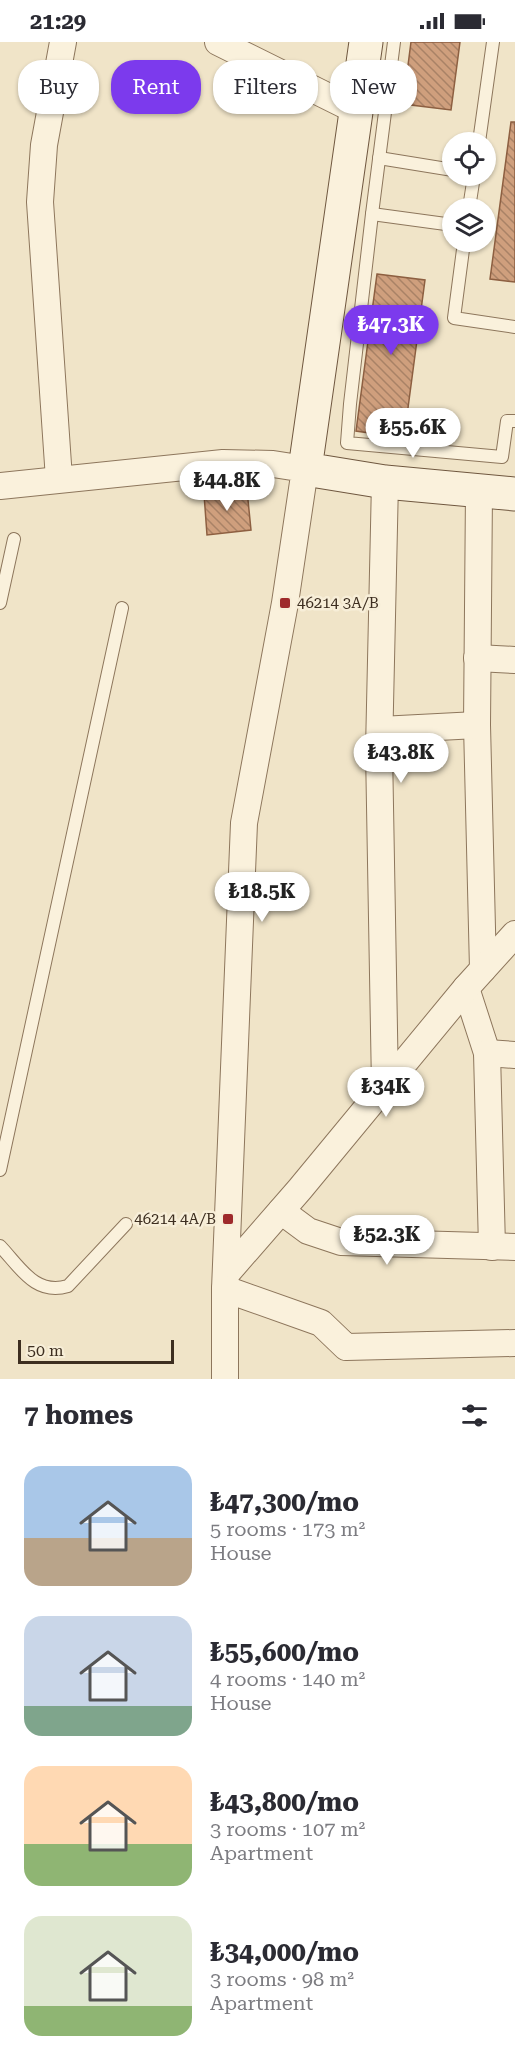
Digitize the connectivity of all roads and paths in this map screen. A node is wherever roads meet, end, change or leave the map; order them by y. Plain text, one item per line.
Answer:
1 (63, 42) edge
2 (218, 42) edge
3 (366, 42) edge
4 (394, 42) edge
5 (493, 42) edge
6 (364, 60) edge
7 (330, 98) edge
8 (357, 114) edge
9 (480, 132) edge
10 (379, 158) junction
11 (442, 168) edge
12 (372, 214) junction
13 (442, 224) edge
14 (463, 252) edge
15 (515, 327) edge
16 (515, 421) edge
17 (305, 469) junction
18 (59, 479) junction
19 (385, 482) junction
20 (0, 486) edge
21 (479, 491) junction
22 (515, 494) edge
23 (14, 538) dead end
24 (0, 603) edge
25 (122, 608) dead end
26 (477, 658) junction
27 (515, 660) edge
28 (477, 725) junction
29 (380, 730) junction
30 (496, 958) edge
31 (487, 1053) junction
32 (515, 1055) edge
33 (385, 1086) junction
34 (0, 1170) edge
35 (281, 1211) junction
36 (126, 1224) dead end
37 (0, 1246) edge
38 (503, 1247) edge
39 (225, 1282) junction
40 (515, 1343) edge
41 (225, 1379) edge

1 - 18 street
2 - 7 street
3 - 6 main road
4 - 10 lane
5 - 9 lane
8 - 17 main road
10 - 11 lane
10 - 12 lane
12 - 13 lane
12 - 16 lane
14 - 15 lane
17 - 18 street
17 - 19 main road
17 - 39 street
18 - 20 street
19 - 21 main road
19 - 29 street
21 - 22 main road
21 - 26 street
23 - 24 lane
25 - 34 lane
26 - 27 street
26 - 28 street
28 - 29 street
28 - 30 street
29 - 33 street
30 - 31 street
30 - 33 street
31 - 32 street
31 - 38 street
33 - 35 street
35 - 38 street
35 - 39 street
36 - 37 lane
39 - 40 street
39 - 41 street

